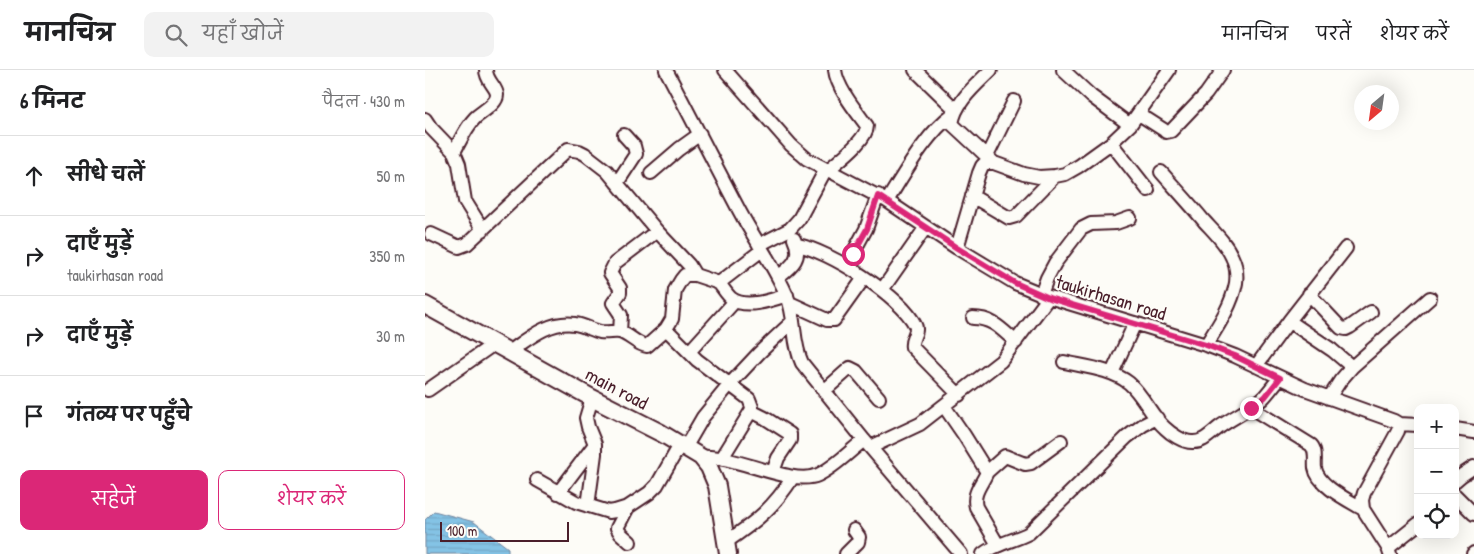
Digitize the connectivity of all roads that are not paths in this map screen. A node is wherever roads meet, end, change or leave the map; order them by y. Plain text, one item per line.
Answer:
1 (486, 70) edge
2 (666, 70) edge
3 (725, 70) edge
4 (835, 70) edge
5 (915, 70) edge
6 (991, 70) edge
7 (1063, 70) edge
8 (1169, 70) edge
9 (1223, 70) edge
10 (1014, 101) dead end
11 (955, 112) junction
12 (1139, 114) junction
13 (425, 119) edge
14 (1130, 125) junction
15 (624, 134) dead end
16 (700, 134) junction
17 (1111, 143) junction
18 (454, 152) junction
19 (990, 159) junction
20 (827, 170) junction
21 (1161, 172) dead end
22 (651, 173) dead end
23 (1055, 176) junction
24 (617, 183) junction
25 (1149, 190) dead end
26 (972, 196) junction
27 (882, 198) junction
28 (1130, 218) dead end
29 (926, 227) junction
30 (483, 230) junction
31 (789, 230) junction
32 (657, 231) junction
33 (431, 234) dead end
34 (797, 245) junction
35 (760, 248) junction
36 (957, 248) junction
37 (1346, 248) dead end
38 (846, 266) junction
39 (695, 275) junction
40 (778, 277) junction
41 (864, 278) junction
42 (719, 283) junction
43 (882, 290) junction
44 (1309, 294) junction
45 (1045, 296) junction
46 (1430, 298) dead end
47 (788, 299) junction
48 (735, 301) junction
49 (425, 304) edge
50 (1371, 312) dead end
51 (973, 318) dead end
52 (793, 321) junction
53 (1289, 321) junction
54 (1135, 323) junction
55 (666, 329) junction
56 (619, 332) junction
57 (1016, 342) junction
58 (494, 344) junction
59 (1206, 345) junction
60 (509, 352) junction
61 (689, 352) junction
62 (1064, 362) dead end
63 (1256, 366) junction
64 (1352, 367) junction
65 (1112, 373) junction
66 (1280, 378) junction
67 (730, 384) junction
68 (428, 390) dead end
69 (824, 391) junction
70 (959, 394) junction
71 (592, 398) junction
72 (879, 398) dead end
73 (1329, 398) junction
74 (943, 406) junction
75 (1251, 408) junction
76 (751, 411) junction
77 (1157, 418) junction
78 (1399, 424) junction
79 (1414, 425) edge
80 (1459, 430) edge
81 (1474, 432) edge
82 (1061, 441) dead end
83 (595, 444) junction
84 (868, 444) junction
85 (682, 446) junction
86 (701, 457) junction
87 (722, 458) junction
88 (1474, 467) edge
89 (773, 472) junction
90 (987, 472) junction
91 (793, 476) junction
92 (1459, 478) edge
93 (537, 480) dead end
94 (558, 493) junction
95 (1459, 499) edge
96 (588, 506) junction
97 (628, 507) junction
98 (1363, 509) junction
99 (1474, 514) edge
100 (1414, 528) edge
101 (854, 530) dead end
102 (630, 542) dead end
103 (998, 545) junction
104 (727, 548) edge
105 (1389, 551) edge
106 (846, 554) edge
107 (961, 554) edge
108 (983, 554) edge

1 - 18 street
2 - 16 street
3 - 20 street, taukirhasan road
4 - 20 street
5 - 11 street
6 - 11 street
7 - 14 street
8 - 12 street
9 - 12 street
10 - 19 street
11 - 19 street
11 - 27 street
12 - 14 street
13 - 18 street
14 - 17 street
15 - 24 street
16 - 22 street
16 - 35 street
17 - 23 street
17 - 25 street
18 - 30 street
19 - 23 street
19 - 26 street
20 - 27 street, taukirhasan road
20 - 31 street
21 - 59 street
23 - 26 street
24 - 30 street
24 - 32 street
26 - 36 street
27 - 29 street, taukirhasan road
27 - 38 street
28 - 45 street
29 - 36 street, taukirhasan road
29 - 43 street
30 - 33 street
31 - 34 street
31 - 35 street
32 - 39 street
32 - 56 street
34 - 38 street
34 - 40 street
35 - 40 street
35 - 42 street
36 - 45 street, taukirhasan road
37 - 44 street
38 - 41 street
39 - 42 street
39 - 55 street
40 - 47 street
41 - 43 street
41 - 47 street
42 - 48 street
43 - 70 street
44 - 50 street
44 - 53 street
45 - 54 street, taukirhasan road
45 - 57 street
46 - 64 street
47 - 48 street
47 - 52 street
48 - 61 street
49 - 58 main road, main road
51 - 57 street
52 - 67 street
52 - 69 street
53 - 63 street
53 - 64 street
54 - 59 street, taukirhasan road
54 - 65 street
55 - 56 street
55 - 61 street
56 - 60 street
57 - 70 street
58 - 60 main road, main road
58 - 68 street
59 - 63 street, taukirhasan road
60 - 71 main road, main road
61 - 67 street
62 - 65 street
63 - 66 street, taukirhasan road
64 - 73 street
65 - 77 street
66 - 73 street, taukirhasan road
66 - 75 street
67 - 76 street
67 - 85 street
69 - 72 street
69 - 84 street
70 - 74 street
71 - 83 street
71 - 85 main road, main road
73 - 78 street, taukirhasan road
74 - 84 street
74 - 90 street
75 - 77 street
75 - 98 street
76 - 87 street
76 - 89 street
77 - 103 street
78 - 79 street, taukirhasan road
78 - 98 street
80 - 81 street
82 - 90 street
83 - 94 street
83 - 96 street
84 - 91 street
84 - 107 street
85 - 86 main road, main road
85 - 97 street
86 - 87 street
86 - 104 main road, main road
87 - 89 street
88 - 92 street
89 - 91 street
90 - 103 street
91 - 104 street
93 - 94 street
94 - 96 street
95 - 99 street
96 - 97 street
97 - 102 street
98 - 105 street
100 - 105 street
101 - 106 street
103 - 108 street

